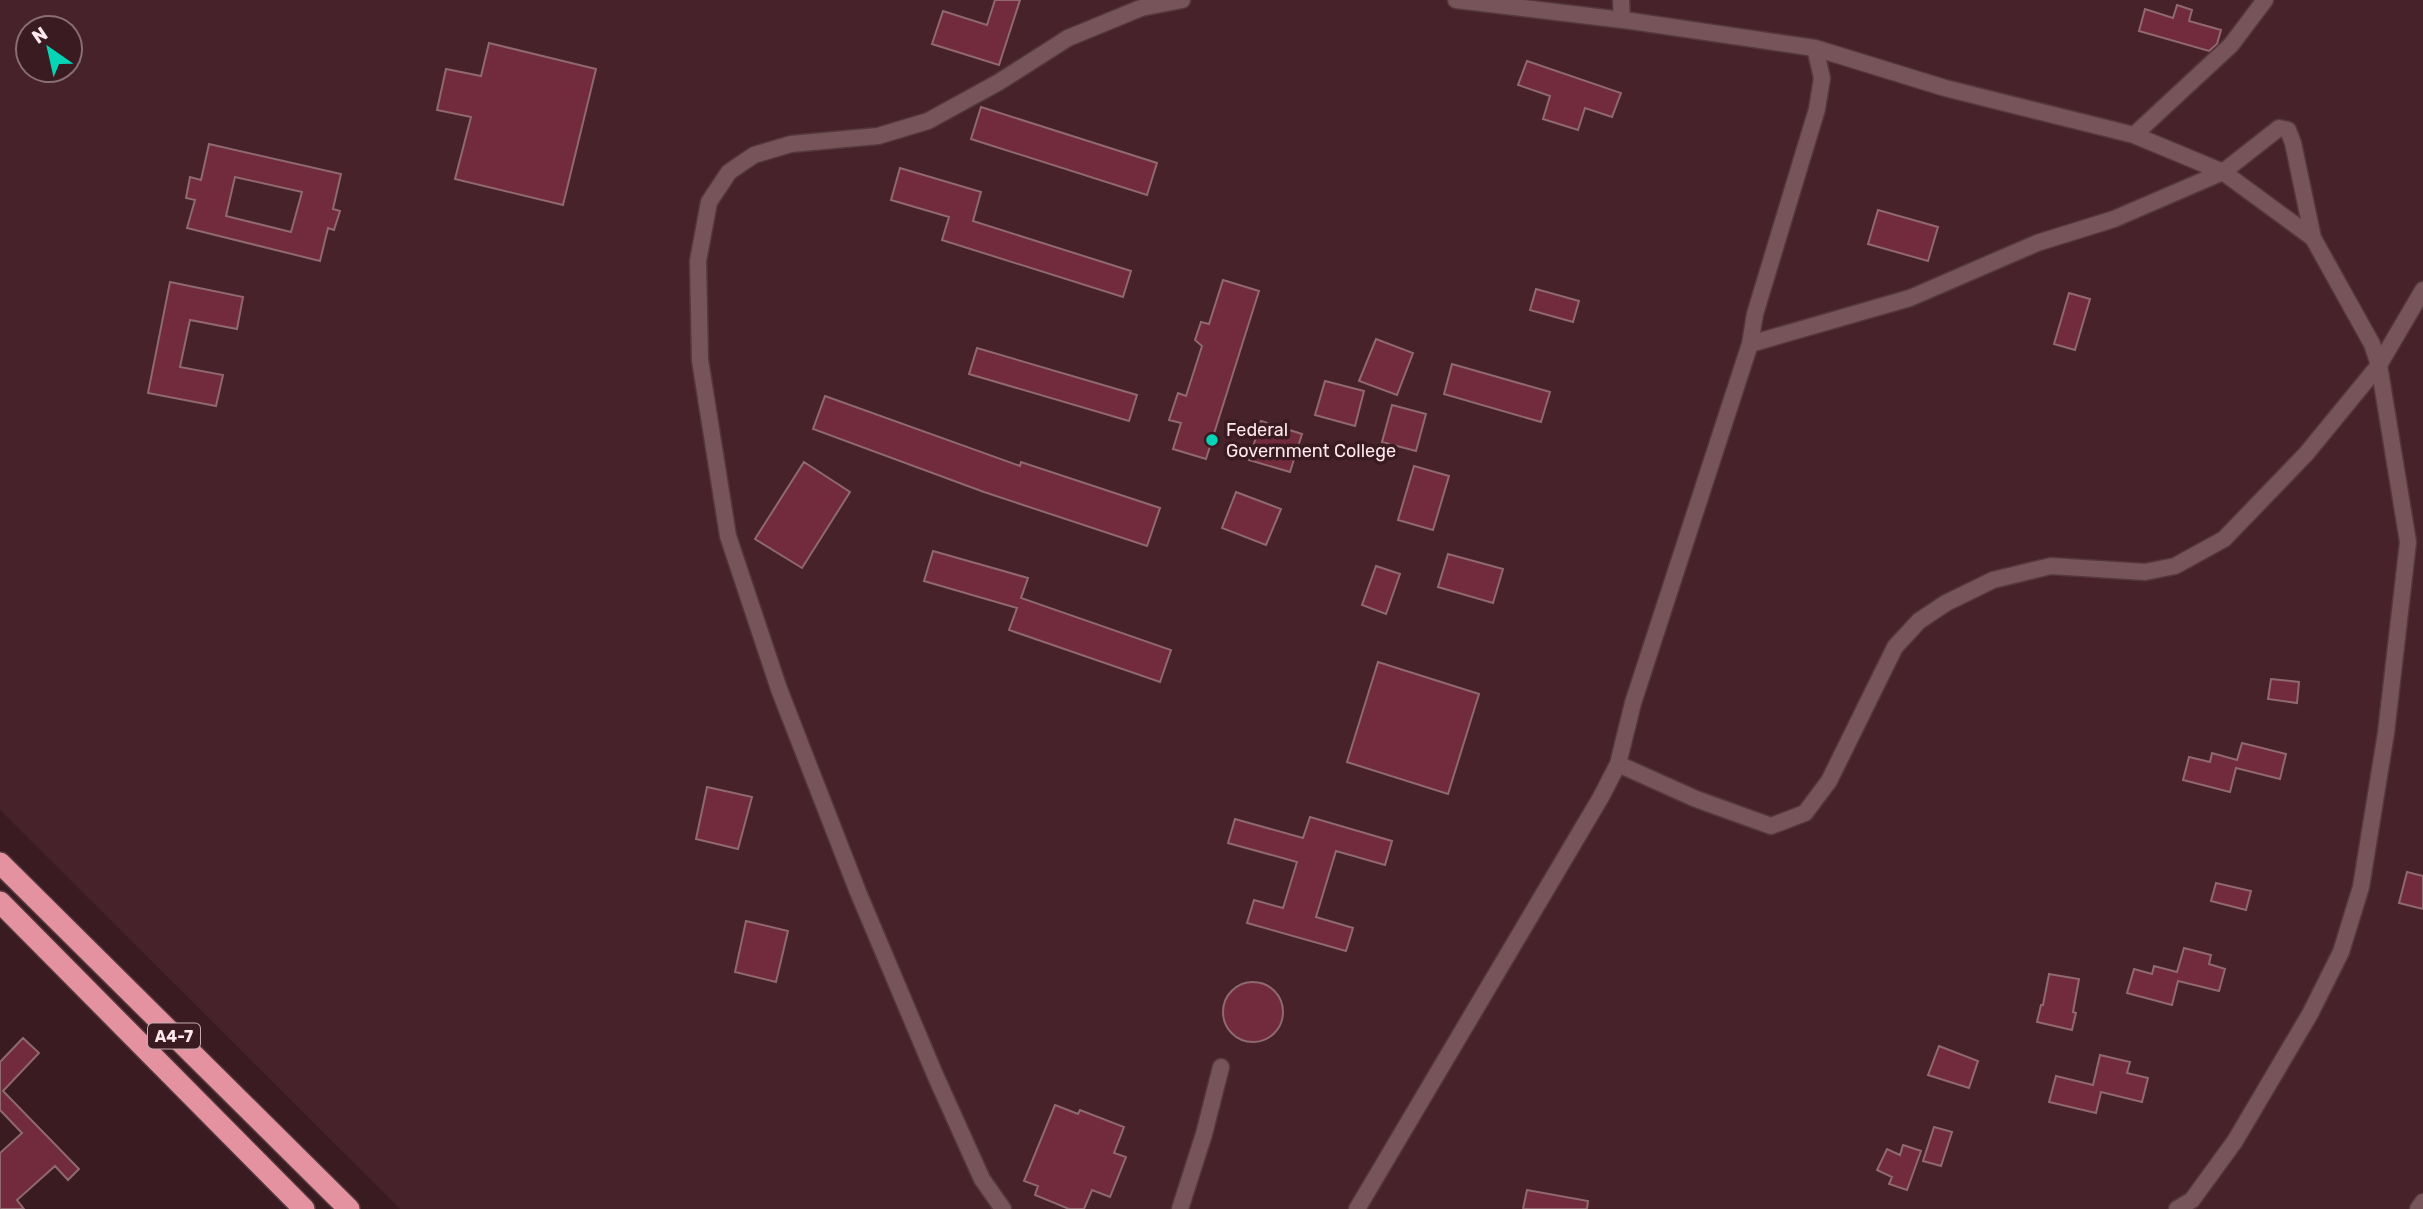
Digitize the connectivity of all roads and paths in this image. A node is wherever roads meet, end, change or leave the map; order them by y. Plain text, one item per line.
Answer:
1 (1182, 0) edge
2 (1456, 0) edge
3 (1621, 0) edge
4 (2265, 0) edge
5 (1622, 20) junction
6 (1815, 48) junction
7 (2134, 135) junction
8 (2223, 172) junction
9 (2313, 238) junction
10 (2423, 290) edge
11 (1750, 344) junction
12 (2379, 365) junction
13 (1618, 764) junction
14 (0, 863) edge
15 (0, 902) edge
16 (1221, 1067) dead end
17 (2423, 1202) edge
18 (304, 1209) edge
19 (349, 1209) edge
20 (1003, 1209) edge
21 (1180, 1209) edge
22 (1357, 1209) edge
23 (2177, 1209) edge
24 (2418, 1209) edge

1 - 20 street
2 - 5 street
3 - 5 street
4 - 7 street
5 - 6 street
6 - 7 street
6 - 11 street
7 - 8 street
8 - 9 street
8 - 9 street
8 - 11 street
9 - 12 street
10 - 12 street
11 - 13 street
12 - 13 street
12 - 23 street
13 - 22 street
14 - 19 highway, A4-7
15 - 18 highway, A4-7
16 - 21 street
17 - 24 street

